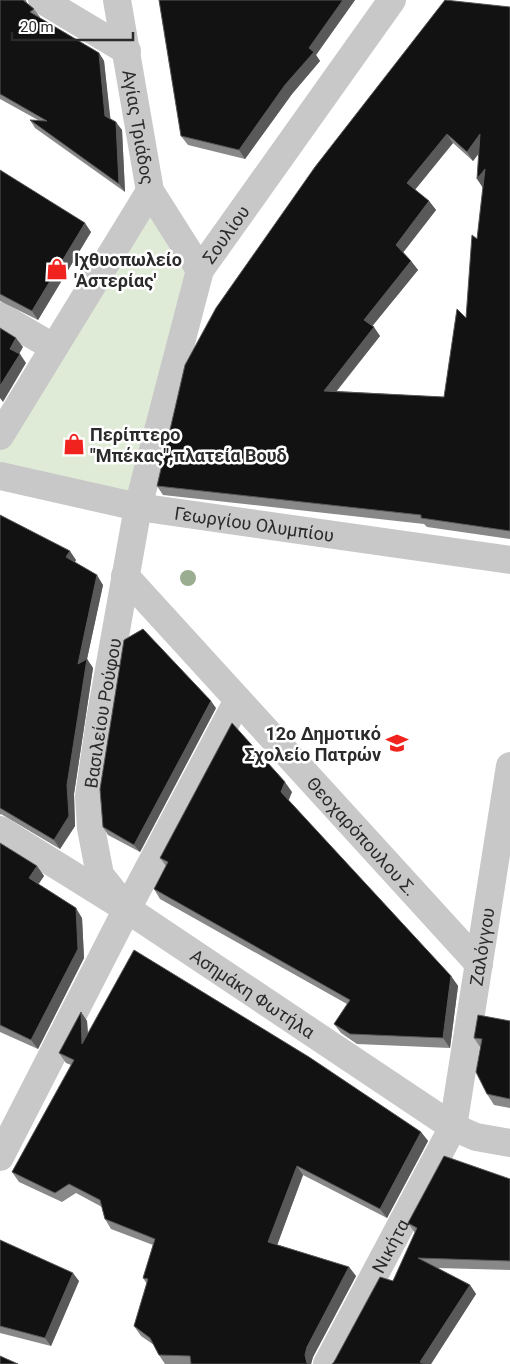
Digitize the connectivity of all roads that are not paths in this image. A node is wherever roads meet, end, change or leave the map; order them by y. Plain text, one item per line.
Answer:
1 (42, 0) edge
2 (117, 0) edge
3 (392, 0) edge
4 (127, 51) junction
5 (150, 190) junction
6 (200, 270) junction
7 (0, 316) edge
8 (53, 347) junction
9 (0, 436) edge
10 (0, 476) edge
11 (138, 507) junction
12 (510, 560) edge
13 (125, 576) junction
14 (238, 700) junction
15 (510, 766) edge
16 (0, 830) edge
17 (126, 909) junction
18 (479, 964) junction
19 (453, 1127) junction
20 (510, 1143) edge
21 (0, 1157) edge
22 (327, 1364) edge

1 - 4 street
2 - 4 street, Αγίας Τριάδος
3 - 6 street, Σουλίου
4 - 5 street, Αγίας Τριάδος
5 - 6 street, Αγίας Τριάδος
5 - 8 street
6 - 11 street, Σουλίου
7 - 8 street
8 - 9 street
10 - 11 street, Γεωργίου Ολυμπίου
11 - 12 street, Γεωργίου Ολυμπίου
11 - 13 street, Βασιλείου Ρούφου
13 - 14 street, Θεοχαρόπουλου Σ.
13 - 17 street, Βασιλείου Ρούφου
14 - 17 street
14 - 18 street, Θεοχαρόπουλου Σ.
15 - 18 street, Ζαλόγγου
16 - 17 street, Ασημάκη Φωτήλα
17 - 19 street, Ασημάκη Φωτήλα
17 - 21 street
18 - 19 street, Ζαλόγγου
19 - 20 street, Ασημάκη Φωτήλα
19 - 22 street, Νικήτα

